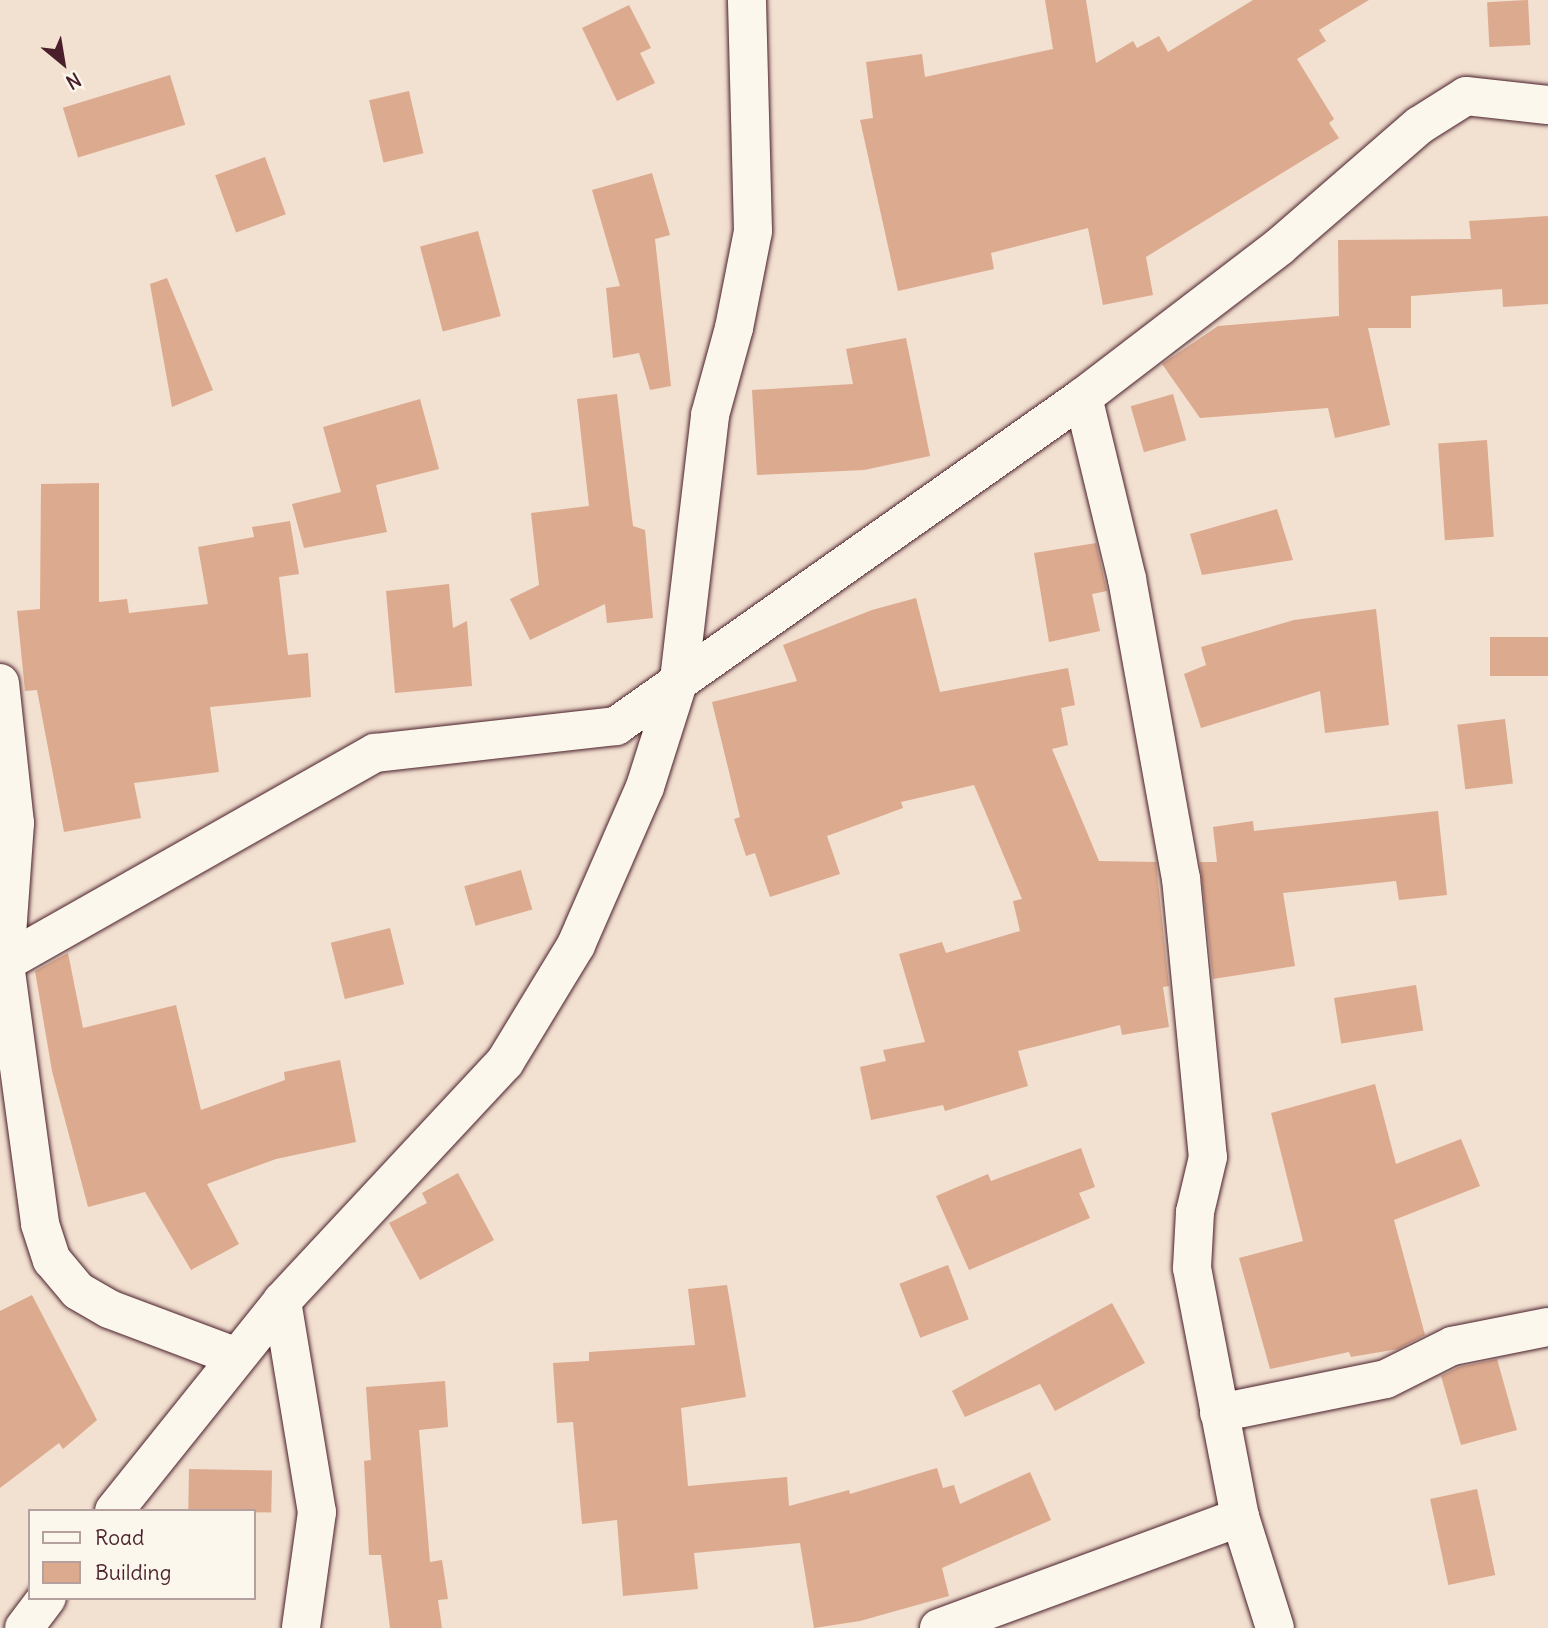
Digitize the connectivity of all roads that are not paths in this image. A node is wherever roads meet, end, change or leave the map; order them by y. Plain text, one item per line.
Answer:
1 (747, 0) edge
2 (1548, 105) edge
3 (1083, 397) junction
4 (679, 680) junction
5 (0, 683) edge
6 (2, 965) edge
7 (282, 1301) junction
8 (1548, 1327) edge
9 (234, 1356) junction
10 (1219, 1413) junction
11 (116, 1509) edge
12 (1240, 1517) junction
13 (45, 1600) edge
14 (24, 1628) edge
15 (301, 1628) edge
16 (939, 1628) edge
17 (1275, 1628) edge

1 - 4 street
2 - 3 street
3 - 4 street
3 - 10 street
4 - 6 street
4 - 7 street
5 - 6 street
6 - 9 street
7 - 9 street
7 - 15 street
8 - 10 street
9 - 11 street
10 - 12 street
12 - 16 street
12 - 17 street
13 - 14 street

